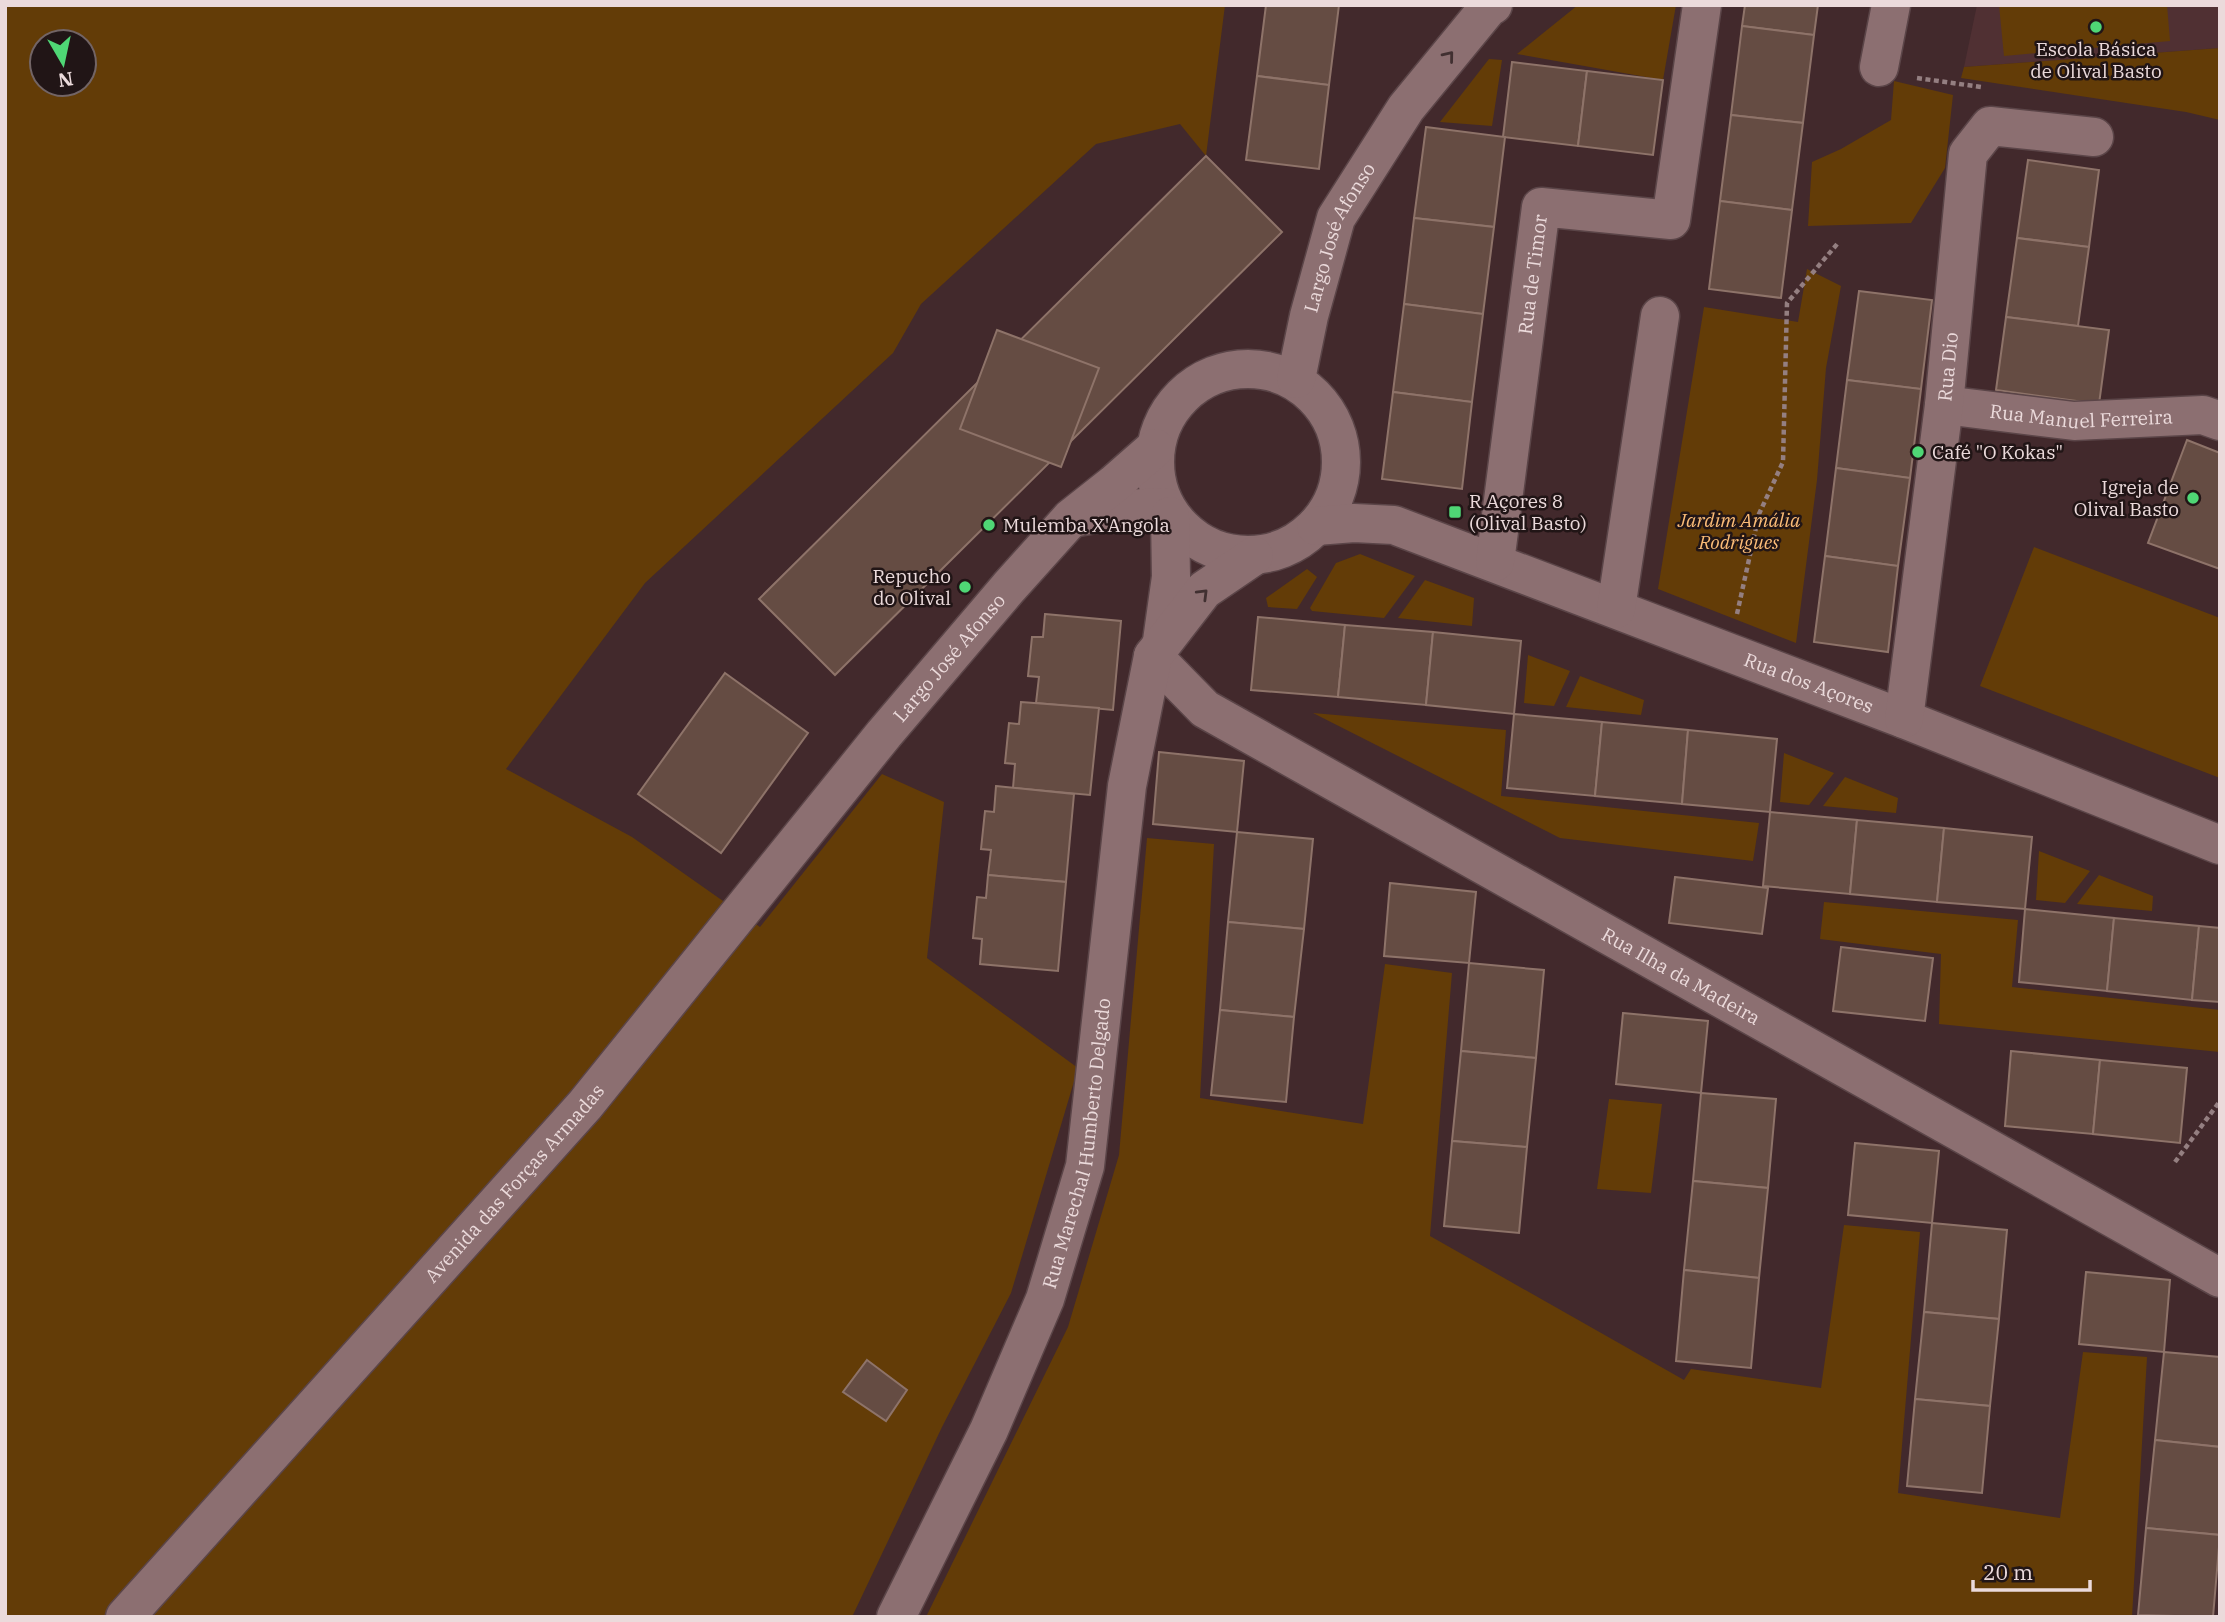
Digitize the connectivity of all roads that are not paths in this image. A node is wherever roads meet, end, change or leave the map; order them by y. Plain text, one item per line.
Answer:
1 (1493, 5) edge
2 (1702, 5) edge
3 (1891, 5) edge
4 (1879, 67) dead end
5 (2094, 137) dead end
6 (1660, 316) dead end
7 (1296, 379) junction
8 (1944, 405) junction
9 (2220, 421) edge
10 (1155, 448) junction
11 (1340, 477) junction
12 (1168, 512) junction
13 (1071, 518) junction
14 (1394, 525) junction
15 (1316, 526) junction
16 (1255, 556) junction
17 (1495, 562) junction
18 (1616, 609) junction
19 (1158, 649) junction
20 (1904, 719) junction
21 (884, 734) joint
22 (2220, 845) edge
23 (2220, 1278) edge
24 (125, 1617) edge
25 (896, 1617) edge

7 -> 1 street, Largo José Afonso
2 - 17 street, Rua de Timor
3 - 4 street
5 - 8 street, Rua Dio
6 - 18 street
7 - 10 street
7 - 11 street
8 - 9 street, Rua Manuel Ferreira
8 - 20 street, Rua Dio
10 - 12 street
10 - 13 street, Largo José Afonso
11 - 14 street, Rua dos Açores
11 - 15 street
12 - 13 street
12 - 16 street
12 - 19 street, Rua Marechal Humberto Delgado
13 - 21 street, Largo José Afonso
14 - 15 street, Rua dos Açores
14 - 17 street, Rua dos Açores
15 - 16 street
19 -> 16 street, Rua Marechal Humberto Delgado
17 - 18 street, Rua dos Açores
18 - 20 street, Rua dos Açores
19 - 23 street, Rua Ilha da Madeira
19 - 25 street, Rua Marechal Humberto Delgado
20 - 22 street, Rua dos Açores
21 - 24 street, Avenida das Forças Armadas

